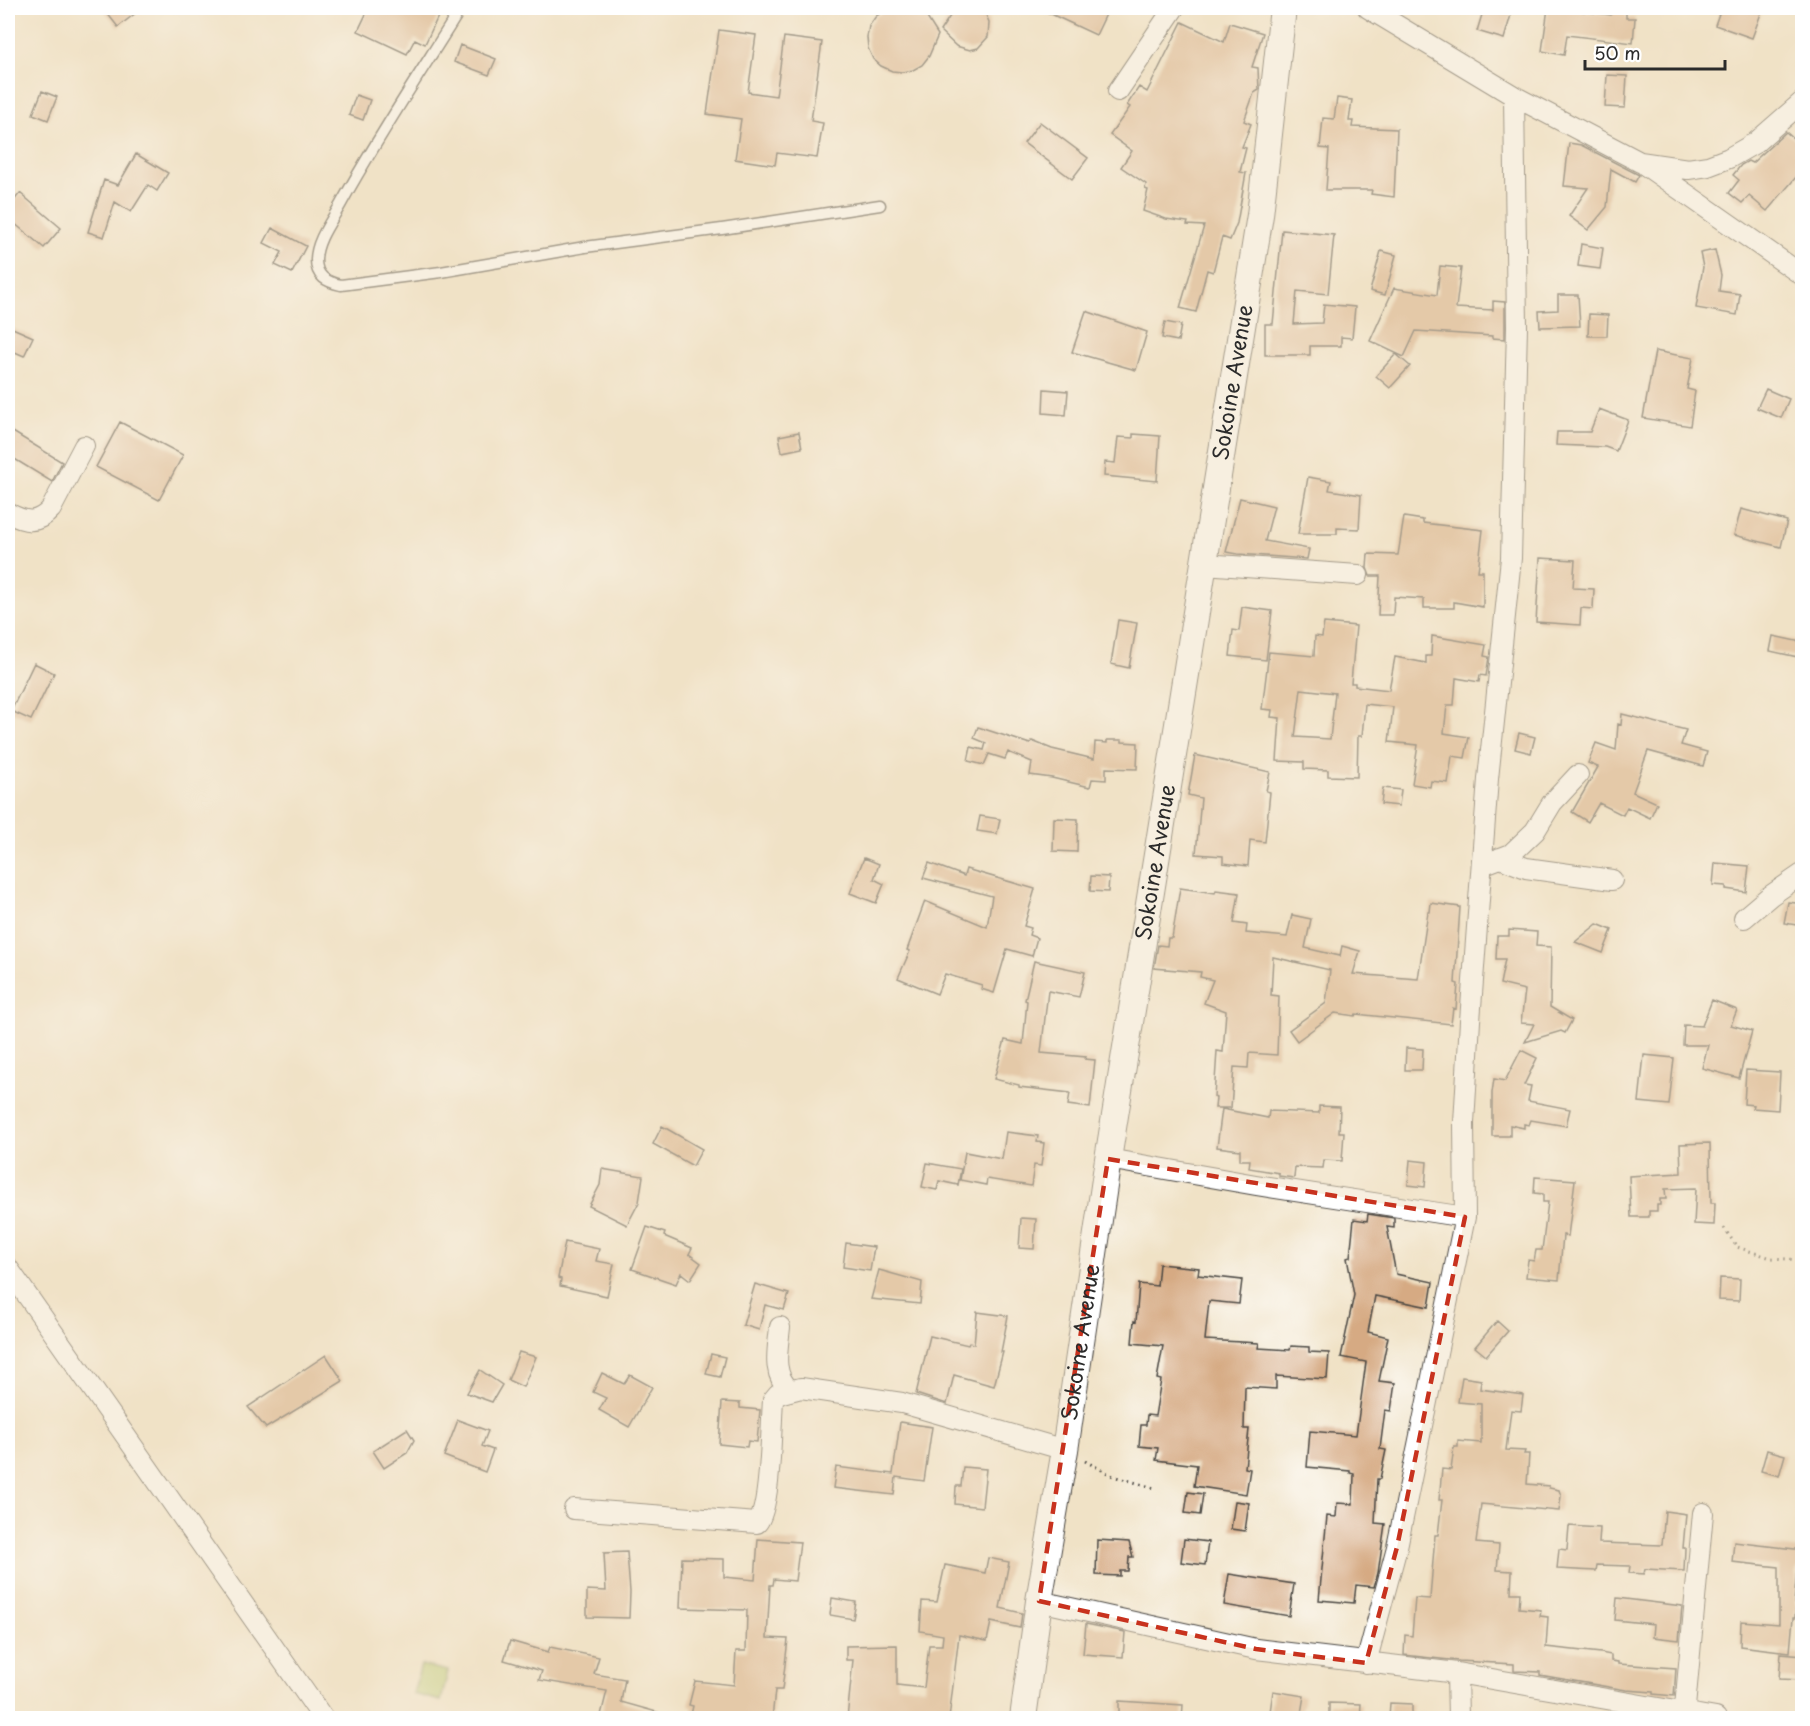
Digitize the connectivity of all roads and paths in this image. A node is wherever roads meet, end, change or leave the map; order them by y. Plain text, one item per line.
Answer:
1 (461, 8) edge
2 (1174, 8) edge
3 (1283, 8) edge
4 (1368, 8) edge
5 (1118, 91) dead end
6 (1514, 96) junction
7 (1803, 102) edge
8 (1640, 162) junction
9 (880, 205) dead end
10 (1803, 275) edge
11 (84, 446) dead end
12 (8, 513) edge
13 (1204, 564) junction
14 (1358, 575) dead end
15 (1578, 775) dead end
16 (1491, 862) junction
17 (1803, 874) edge
18 (1612, 880) dead end
19 (1744, 918) dead end
20 (1108, 1159) junction
21 (1465, 1217) junction
22 (1724, 1228) dead end
23 (1803, 1260) edge
24 (8, 1268) edge
25 (780, 1327) dead end
26 (790, 1390) junction
27 (1065, 1450) junction
28 (1154, 1488) dead end
29 (574, 1509) dead end
30 (1703, 1514) dead end
31 (1039, 1601) junction
32 (1366, 1663) junction
33 (1457, 1673) junction
34 (1684, 1716) edge
35 (323, 1719) edge
36 (1023, 1719) edge
37 (1458, 1719) edge
38 (1716, 1719) edge

1 - 9 lane
2 - 5 street
3 - 13 street, Sokoine Avenue
4 - 6 street
6 - 8 street
6 - 16 street
7 - 8 street
8 - 10 street
11 - 12 street
13 - 14 street
13 - 20 street, Sokoine Avenue
15 - 16 street
16 - 18 street
16 - 21 street
17 - 19 street
20 - 21 street
20 - 27 street, Sokoine Avenue
21 - 32 street
22 - 23 path
24 - 35 street
25 - 26 street
26 - 27 street
26 - 29 street
27 - 28 path
27 - 31 street, Sokoine Avenue
30 - 34 street
31 - 32 street
31 - 36 street, Sokoine Avenue
32 - 33 street
33 - 34 street
33 - 37 street
34 - 38 street

